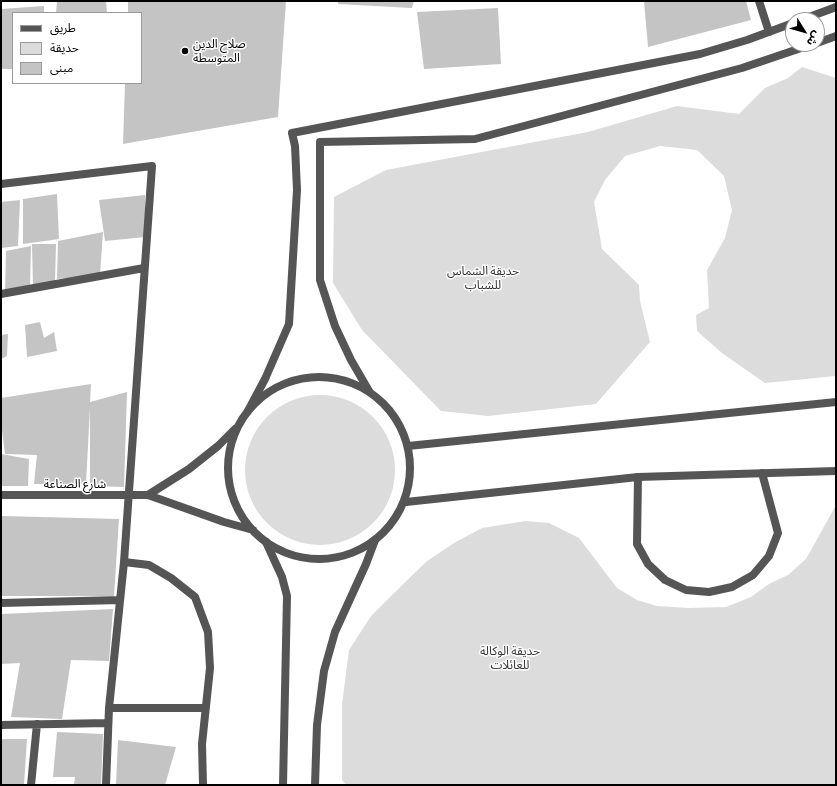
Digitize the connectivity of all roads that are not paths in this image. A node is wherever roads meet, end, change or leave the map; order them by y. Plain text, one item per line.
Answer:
1 (759, 1) edge
2 (836, 8) edge
3 (824, 12) edge
4 (785, 26) edge
5 (769, 32) junction
6 (836, 36) edge
7 (825, 40) edge
8 (789, 52) edge
9 (1, 184) edge
10 (144, 268) junction
11 (1, 294) edge
12 (369, 391) junction
13 (836, 402) edge
14 (248, 411) junction
15 (239, 425) junction
16 (408, 446) junction
17 (836, 471) edge
18 (762, 473) junction
19 (638, 477) junction
20 (1, 495) edge
21 (148, 495) junction
22 (128, 496) junction
23 (406, 502) junction
24 (254, 530) junction
25 (375, 540) junction
26 (266, 542) junction
27 (124, 562) junction
28 (120, 600) junction
29 (1, 604) edge
30 (109, 708) junction
31 (205, 708) junction
32 (108, 723) junction
33 (37, 724) junction
34 (1, 725) edge
35 (31, 785) edge
36 (106, 785) edge
37 (203, 785) edge
38 (283, 785) edge
39 (315, 785) edge

1 - 5 street
2 - 3 street
4 - 5 street
5 - 14 street
6 - 7 street
8 - 12 street
9 - 10 street
10 - 11 street
10 - 22 street
12 - 14 street
12 - 16 street
13 - 16 street
14 - 15 street
15 - 21 street
15 - 24 street
16 - 23 street
17 - 18 street
18 - 19 street
18 - 19 street
19 - 23 street
20 - 22 street, شارع الصناعة
21 - 22 street, شارع الصناعة
21 - 24 street
22 - 27 street
23 - 25 street
24 - 26 street
25 - 26 street
25 - 39 street
26 - 38 street
27 - 28 street
27 - 31 street
28 - 29 street
28 - 30 street
30 - 31 street
30 - 32 street
31 - 37 street
32 - 33 street
32 - 36 street
33 - 34 street
33 - 35 street

